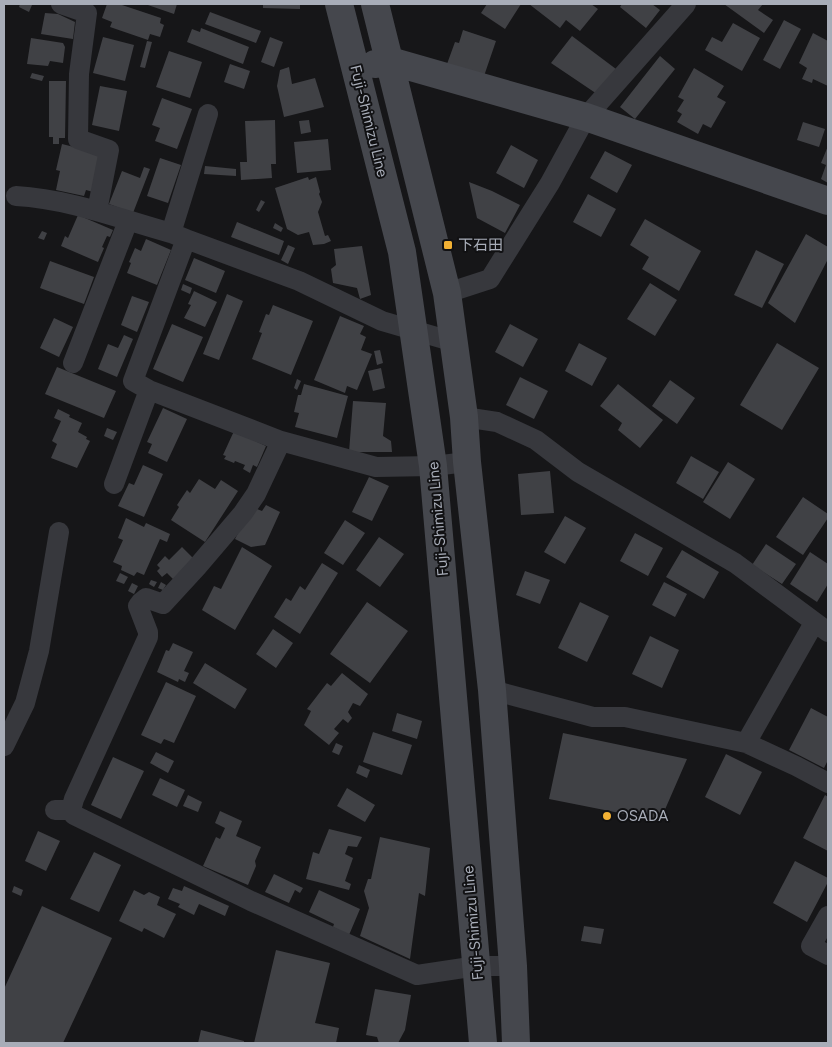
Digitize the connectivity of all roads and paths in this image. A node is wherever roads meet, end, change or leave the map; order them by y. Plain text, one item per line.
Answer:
1 (61, 4) edge
2 (339, 4) edge
3 (375, 4) edge
4 (686, 4) edge
5 (390, 61) junction
6 (356, 68) junction
7 (208, 114) dead end
8 (586, 117) junction
9 (16, 196) dead end
10 (828, 201) edge
11 (97, 211) junction
12 (128, 221) junction
13 (178, 236) junction
14 (447, 293) junction
15 (414, 332) junction
16 (454, 342) junction
17 (73, 363) dead end
18 (149, 390) junction
19 (464, 417) junction
20 (281, 441) junction
21 (467, 462) junction
22 (434, 466) junction
23 (114, 484) dead end
24 (59, 532) dead end
25 (821, 627) edge
26 (492, 690) junction
27 (746, 743) junction
28 (4, 746) edge
29 (828, 782) edge
30 (828, 916) edge
31 (828, 955) edge
32 (477, 966) junction
33 (513, 966) junction
34 (483, 1043) edge
35 (516, 1043) edge

1 - 11 street
2 - 6 main road, Fuji-Shimizu Line
3 - 5 main road
4 - 8 street
5 - 6 main road
5 - 8 main road
5 - 14 main road
6 - 15 main road, Fuji-Shimizu Line
7 - 13 street
8 - 10 main road
8 - 14 street
9 - 11 street
11 - 12 street
12 - 13 street
12 - 17 street
13 - 15 street
13 - 18 street
14 - 16 main road
15 - 16 street
15 - 22 main road, Fuji-Shimizu Line
16 - 19 main road
18 - 20 street
18 - 23 street
19 - 21 main road
19 - 25 street
20 - 22 street
20 - 32 street
21 - 22 street
21 - 26 main road
22 - 32 main road, Fuji-Shimizu Line
24 - 28 street
25 - 27 street
26 - 27 street
26 - 33 main road
27 - 29 street
30 - 31 street
32 - 33 street
32 - 34 main road, Fuji-Shimizu Line
33 - 35 main road

